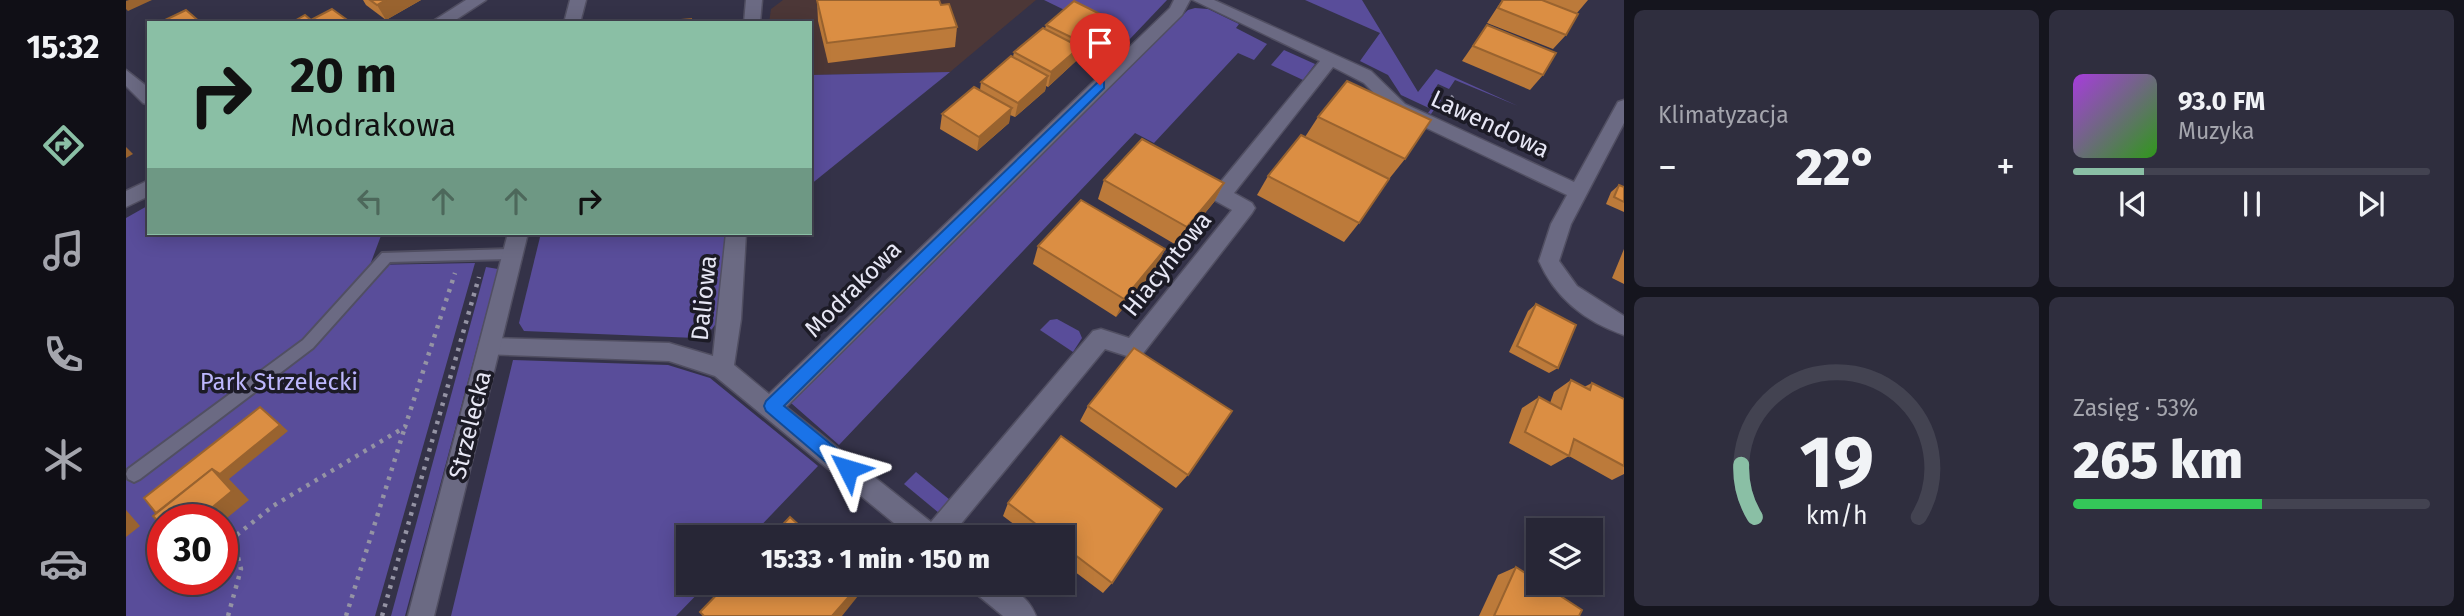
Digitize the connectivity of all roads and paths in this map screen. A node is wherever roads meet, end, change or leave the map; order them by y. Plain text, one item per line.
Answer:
1 (478, 0) edge
2 (578, 0) edge
3 (754, 0) edge
4 (1182, 0) edge
5 (1201, 0) edge
6 (441, 21) edge
7 (573, 21) edge
8 (752, 21) edge
9 (1331, 59) junction
10 (126, 76) edge
11 (147, 97) edge
12 (1624, 106) edge
13 (147, 188) edge
14 (1578, 192) junction
15 (126, 200) edge
16 (736, 235) edge
17 (515, 243) edge
18 (486, 254) junction
19 (460, 256) junction
20 (1624, 326) edge
21 (490, 347) junction
22 (722, 369) junction
23 (772, 406) junction
24 (405, 427) junction
25 (134, 474) dead end
26 (917, 525) edge
27 (942, 525) edge
28 (998, 595) edge
29 (228, 616) edge
30 (346, 616) edge
31 (382, 616) edge
32 (421, 616) edge
33 (1023, 616) edge

1 - 6 street
2 - 7 street
3 - 8 street
4 - 23 street, Modrakowa
5 - 9 street, Lawendowa
9 - 14 street, Lawendowa
9 - 27 street, Hiacyntowa
10 - 11 street
12 - 14 street
13 - 15 street
14 - 20 street
16 - 22 street, Daliowa
17 - 18 lane
17 - 21 street, Strzelecka
18 - 19 lane
18 - 31 path
19 - 24 path
19 - 25 lane
21 - 22 street
21 - 32 street, Strzelecka
22 - 23 street
23 - 26 street
24 - 29 path
24 - 30 path
28 - 33 street

